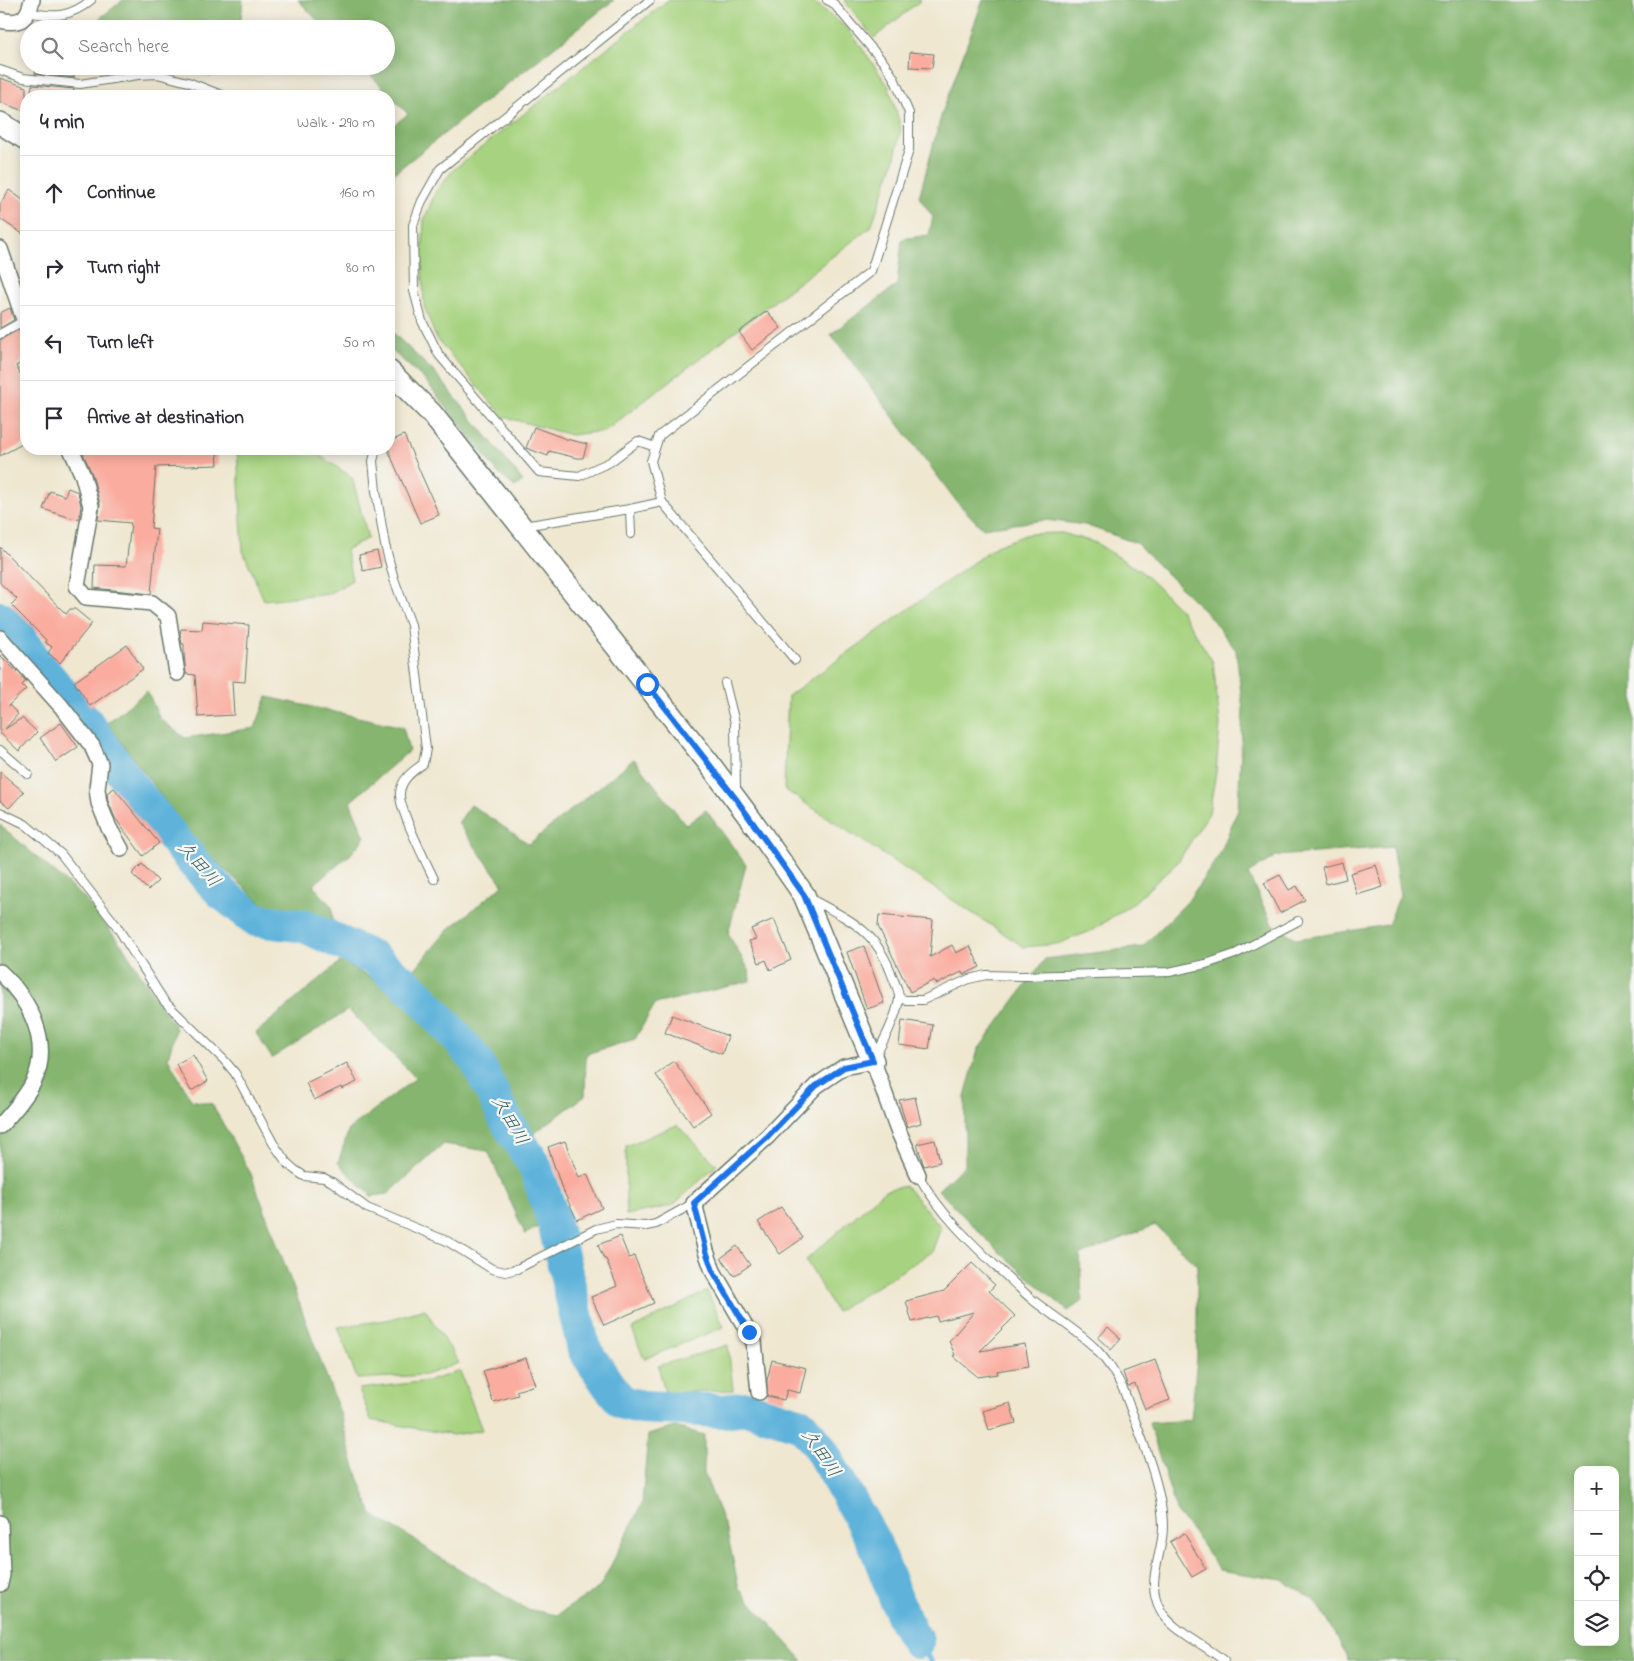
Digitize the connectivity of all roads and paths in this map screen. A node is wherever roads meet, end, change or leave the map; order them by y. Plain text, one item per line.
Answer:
1 (90, 0) edge
2 (650, 0) edge
3 (827, 0) edge
4 (30, 6) edge
5 (0, 20) edge
6 (0, 70) edge
7 (138, 75) edge
8 (161, 75) edge
9 (209, 90) edge
10 (0, 123) edge
11 (20, 135) edge
12 (0, 249) edge
13 (20, 305) edge
14 (20, 325) edge
15 (0, 334) edge
16 (395, 384) edge
17 (655, 447) junction
18 (74, 455) edge
19 (375, 455) edge
20 (662, 502) junction
21 (630, 509) junction
22 (520, 526) junction
23 (631, 534) dead end
24 (0, 638) edge
25 (796, 660) dead end
26 (177, 673) dead end
27 (725, 683) dead end
28 (0, 750) edge
29 (28, 774) dead end
30 (736, 799) junction
31 (0, 812) edge
32 (121, 849) dead end
33 (434, 879) dead end
34 (804, 895) junction
35 (1298, 921) dead end
36 (0, 972) edge
37 (900, 998) junction
38 (873, 1061) junction
39 (0, 1126) edge
40 (918, 1175) joint
41 (694, 1203) junction
42 (759, 1392) dead end
43 (0, 1523) edge
44 (0, 1584) edge
45 (1224, 1661) edge

1 - 4 lane
2 - 17 lane
3 - 17 lane
4 - 5 street
6 - 7 lane
8 - 9 lane
10 - 11 street
12 - 13 street
14 - 15 lane
16 - 22 street
17 - 20 lane
18 - 26 street
19 - 33 lane
20 - 21 lane
20 - 25 lane
21 - 22 lane
21 - 23 lane
22 - 30 street
24 - 32 street
27 - 30 lane
28 - 29 lane
30 - 34 street
31 - 41 lane
34 - 37 lane
34 - 38 street
35 - 37 lane
36 - 39 street
37 - 38 lane
38 - 40 street
38 - 41 street
40 - 45 lane
41 - 42 street
43 - 44 street

